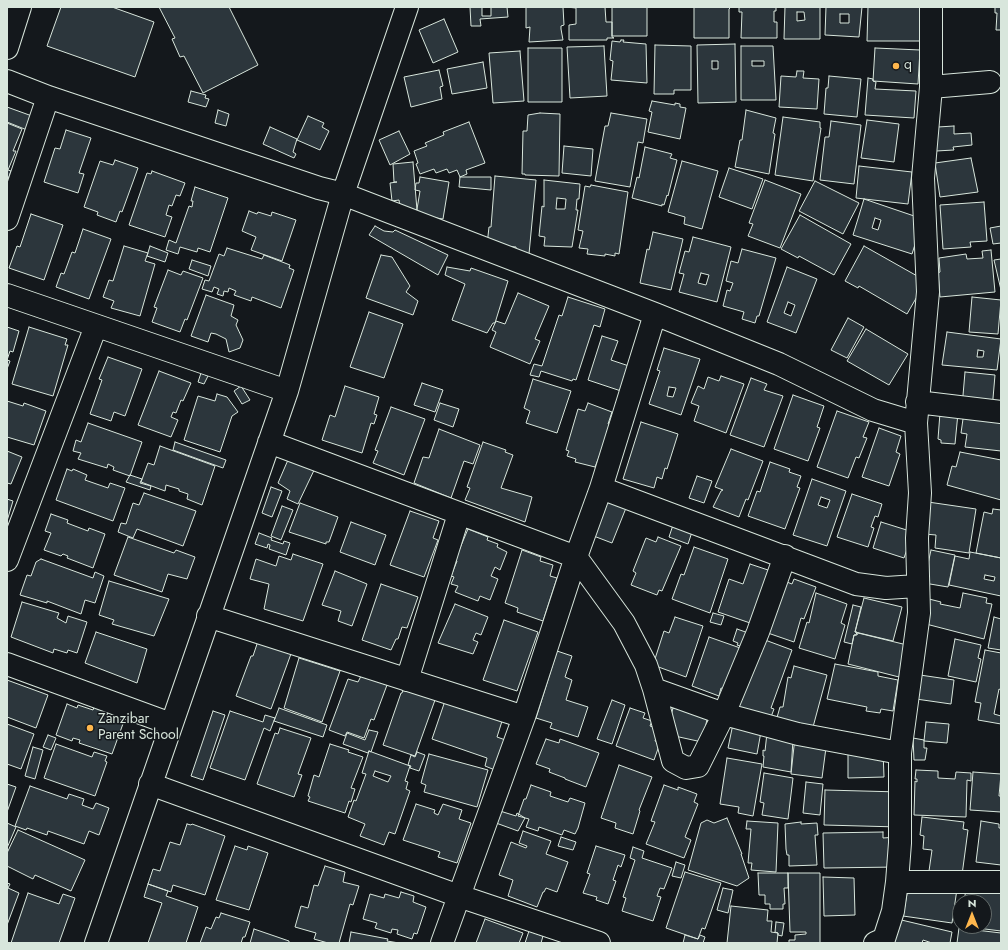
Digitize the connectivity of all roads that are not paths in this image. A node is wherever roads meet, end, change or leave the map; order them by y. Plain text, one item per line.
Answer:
1 (20, 7) edge
2 (407, 7) edge
3 (931, 7) edge
4 (7, 48) edge
5 (7, 81) edge
6 (990, 82) dead end
7 (931, 87) junction
8 (48, 98) junction
9 (343, 194) junction
10 (7, 219) edge
11 (7, 295) edge
12 (655, 314) junction
13 (96, 326) junction
14 (287, 391) junction
15 (917, 412) junction
16 (1001, 412) edge
17 (269, 442) junction
18 (601, 488) junction
19 (460, 514) junction
20 (786, 556) junction
21 (576, 557) junction
22 (7, 560) edge
23 (917, 586) junction
24 (208, 616) junction
25 (7, 664) edge
26 (407, 680) junction
27 (654, 689) junction
28 (724, 714) junction
29 (524, 717) junction
30 (171, 724) junction
31 (900, 753) junction
32 (150, 784) junction
33 (897, 882) junction
34 (1001, 882) edge
35 (459, 896) junction
36 (96, 943) edge
37 (442, 943) edge
38 (599, 943) edge
39 (875, 943) edge

1 - 4 street
2 - 9 street
3 - 7 street
5 - 8 street
6 - 7 street
7 - 15 street
8 - 9 street
8 - 10 street
9 - 12 street
9 - 14 street
11 - 13 street
12 - 15 street
12 - 18 street
13 - 14 street
13 - 22 street
14 - 17 street
15 - 16 street
15 - 23 street
17 - 19 street
17 - 24 street
18 - 20 street
18 - 21 street
19 - 21 street
19 - 26 street
20 - 23 street
20 - 28 street
21 - 27 street
21 - 29 street
23 - 31 street
24 - 26 street
24 - 30 street
25 - 30 street
26 - 29 street
27 - 28 street
27 - 28 street
28 - 31 street
29 - 35 street
30 - 32 street
31 - 33 street
32 - 35 street
32 - 36 street
33 - 34 street
33 - 39 street
35 - 37 street
35 - 38 street

